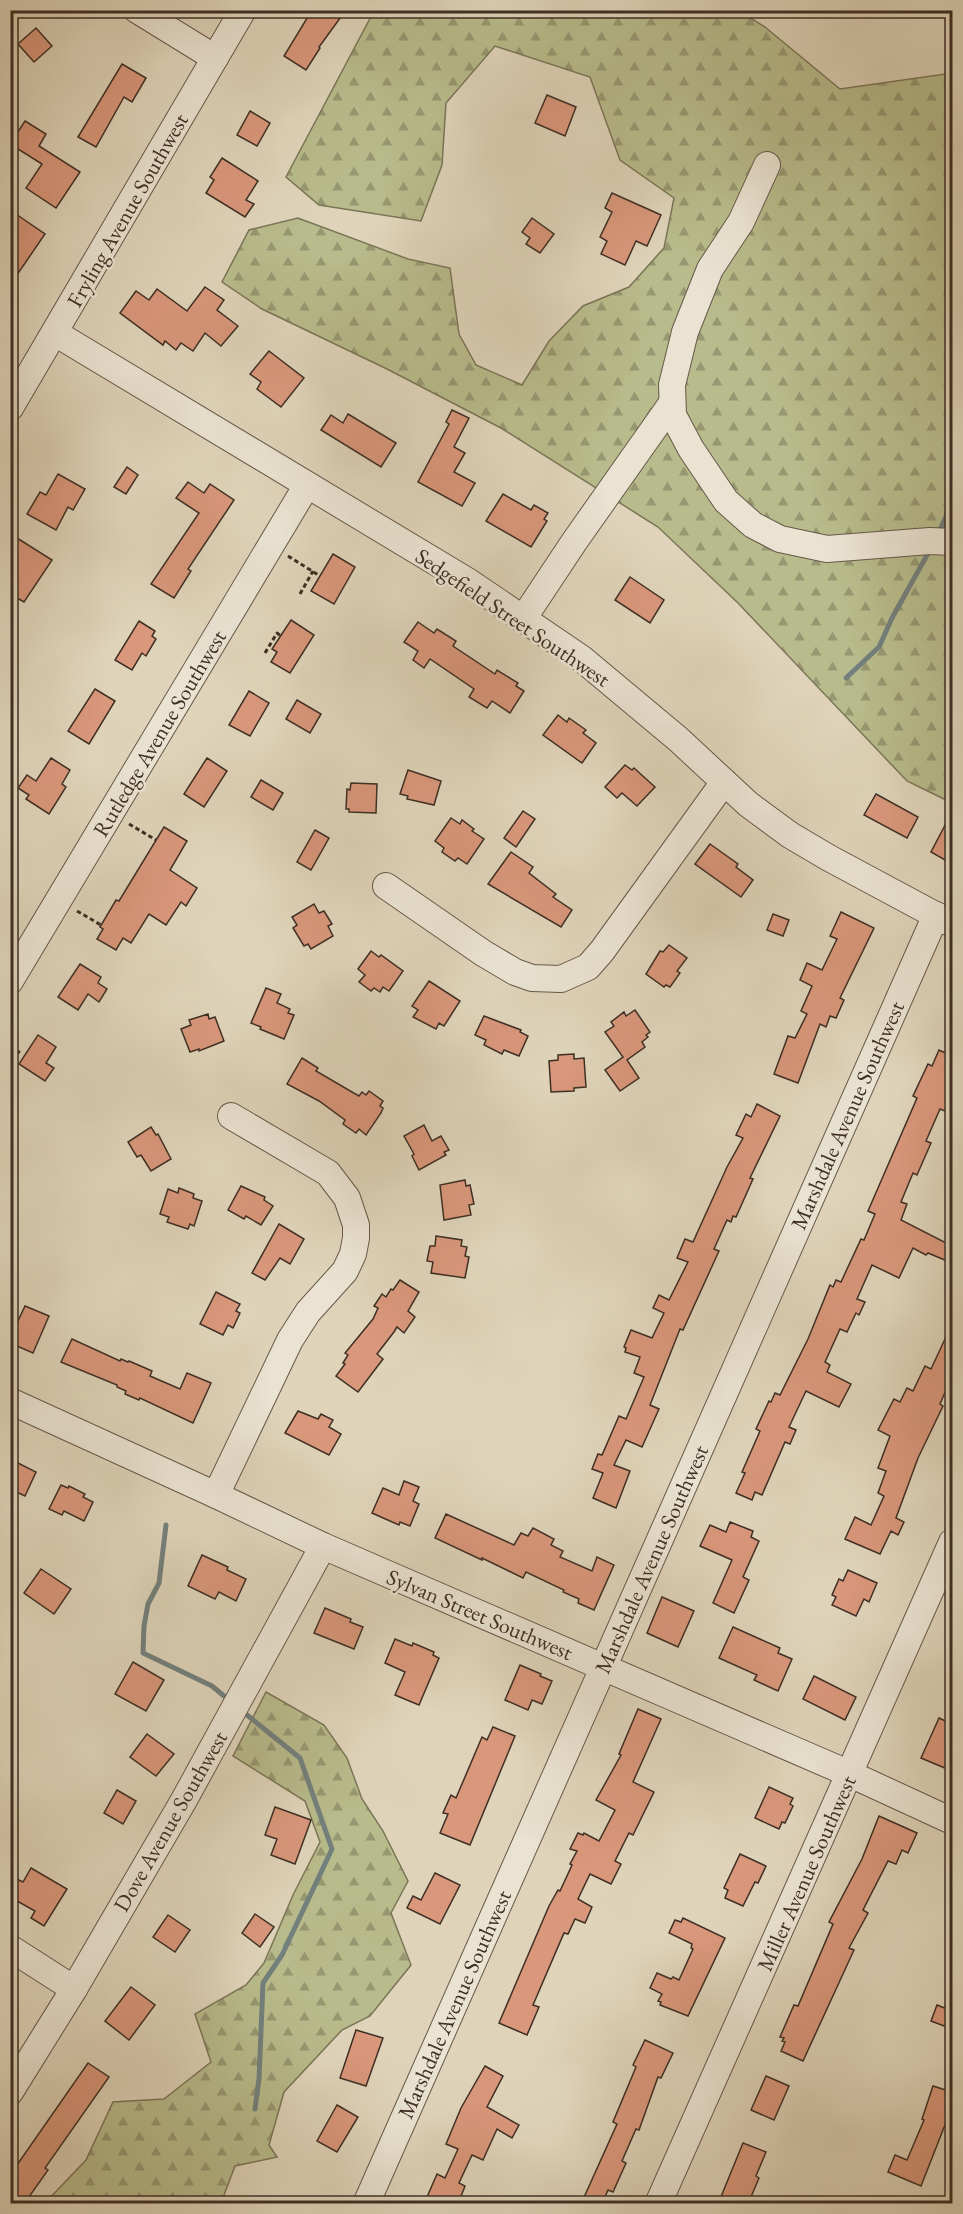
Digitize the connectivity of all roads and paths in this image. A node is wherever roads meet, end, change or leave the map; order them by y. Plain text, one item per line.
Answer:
1 (137, 10) edge
2 (243, 10) edge
3 (215, 58) junction
4 (766, 165) dead end
5 (55, 333) junction
6 (672, 403) junction
7 (10, 408) edge
8 (307, 485) junction
9 (941, 542) edge
10 (271, 546) junction
11 (313, 571) junction
12 (320, 576) dead end
13 (300, 594) dead end
14 (523, 619) junction
15 (281, 636) dead end
16 (265, 653) dead end
17 (724, 782) junction
18 (111, 813) junction
19 (156, 840) dead end
20 (386, 886) dead end
21 (59, 900) junction
22 (944, 920) edge
23 (101, 925) dead end
24 (10, 981) edge
25 (10, 1046) edge
26 (22, 1054) dead end
27 (231, 1116) dead end
28 (10, 1401) edge
29 (216, 1495) junction
30 (952, 1542) edge
31 (323, 1546) junction
32 (603, 1668) junction
33 (850, 1774) junction
34 (952, 1821) edge
35 (10, 1948) edge
36 (74, 1989) junction
37 (10, 2092) edge
38 (366, 2204) edge
39 (658, 2204) edge

1 - 3 street
2 - 3 street, Fryling Avenue Southwest
3 - 5 street, Fryling Avenue Southwest
4 - 6 street
5 - 7 street, Fryling Avenue Southwest
5 - 8 street, Sedgefield Street Southwest
6 - 9 street
6 - 14 street
8 - 10 street, Rutledge Avenue Southwest
8 - 14 street, Sedgefield Street Southwest
10 - 11 path
10 - 18 street, Rutledge Avenue Southwest
11 - 12 path
11 - 13 path
14 - 17 street, Sedgefield Street Southwest
15 - 16 path
17 - 20 street
17 - 22 street, Sedgefield Street Southwest
18 - 19 path
18 - 21 street, Rutledge Avenue Southwest
21 - 23 path
21 - 24 street, Rutledge Avenue Southwest
22 - 32 street, Marshdale Avenue Southwest
25 - 26 path
27 - 29 street
28 - 29 street, Sylvan Street Southwest
29 - 31 street, Sylvan Street Southwest
30 - 33 street, Miller Avenue Southwest
31 - 32 street, Sylvan Street Southwest
31 - 36 street, Dove Avenue Southwest
32 - 33 street, Sylvan Street Southwest
32 - 38 street, Marshdale Avenue Southwest
33 - 34 street, Sylvan Street Southwest
33 - 39 street, Miller Avenue Southwest
35 - 36 street
36 - 37 street, Dove Avenue Southwest

